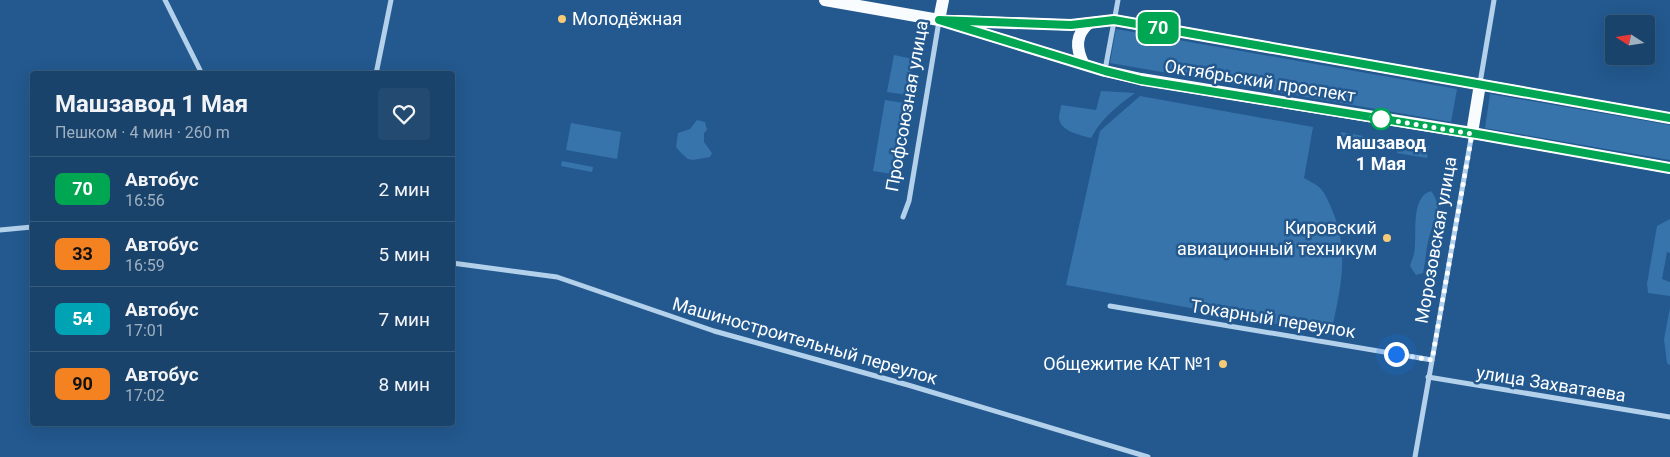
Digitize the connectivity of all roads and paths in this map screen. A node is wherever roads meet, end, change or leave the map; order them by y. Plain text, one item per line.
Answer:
1 (165, 0) edge
2 (391, 0) edge
3 (825, 0) edge
4 (943, 0) edge
5 (1118, 0) edge
6 (1494, 0) edge
7 (939, 20) junction
8 (1114, 20) junction
9 (1089, 23) junction
10 (1083, 63) junction
11 (200, 71) edge
12 (377, 71) edge
13 (1105, 71) junction
14 (1480, 84) junction
15 (1670, 118) edge
16 (1472, 134) junction
17 (1670, 168) edge
18 (903, 217) dead end
19 (30, 227) edge
20 (0, 230) edge
21 (455, 263) edge
22 (1110, 306) dead end
23 (1432, 360) junction
24 (1428, 377) junction
25 (1670, 417) edge
26 (1148, 457) edge
27 (1415, 457) edge

1 - 11 street
2 - 12 street
3 - 7 main road, Октябрьский проспект
4 - 7 main road, Профсоюзная улица
5 - 8 street
6 - 14 street, Морозовская улица
7 - 9 main road, Октябрьский проспект
7 - 10 main road, Октябрьский проспект
7 - 18 street, Профсоюзная улица
8 - 9 main road, Октябрьский проспект
8 - 13 street
8 - 14 main road, Октябрьский проспект
9 - 10 main road
10 - 13 main road, Октябрьский проспект
13 - 16 main road, Октябрьский проспект
14 - 15 main road, Октябрьский проспект
14 - 16 main road, Морозовская улица
16 - 17 main road, Октябрьский проспект
16 - 23 street, Морозовская улица
19 - 20 street
21 - 26 street, Машиностроительный переулок
22 - 23 street, Токарный переулок
23 - 24 street, Морозовская улица
24 - 25 street, улица Захватаева
24 - 27 street, Морозовская улица

